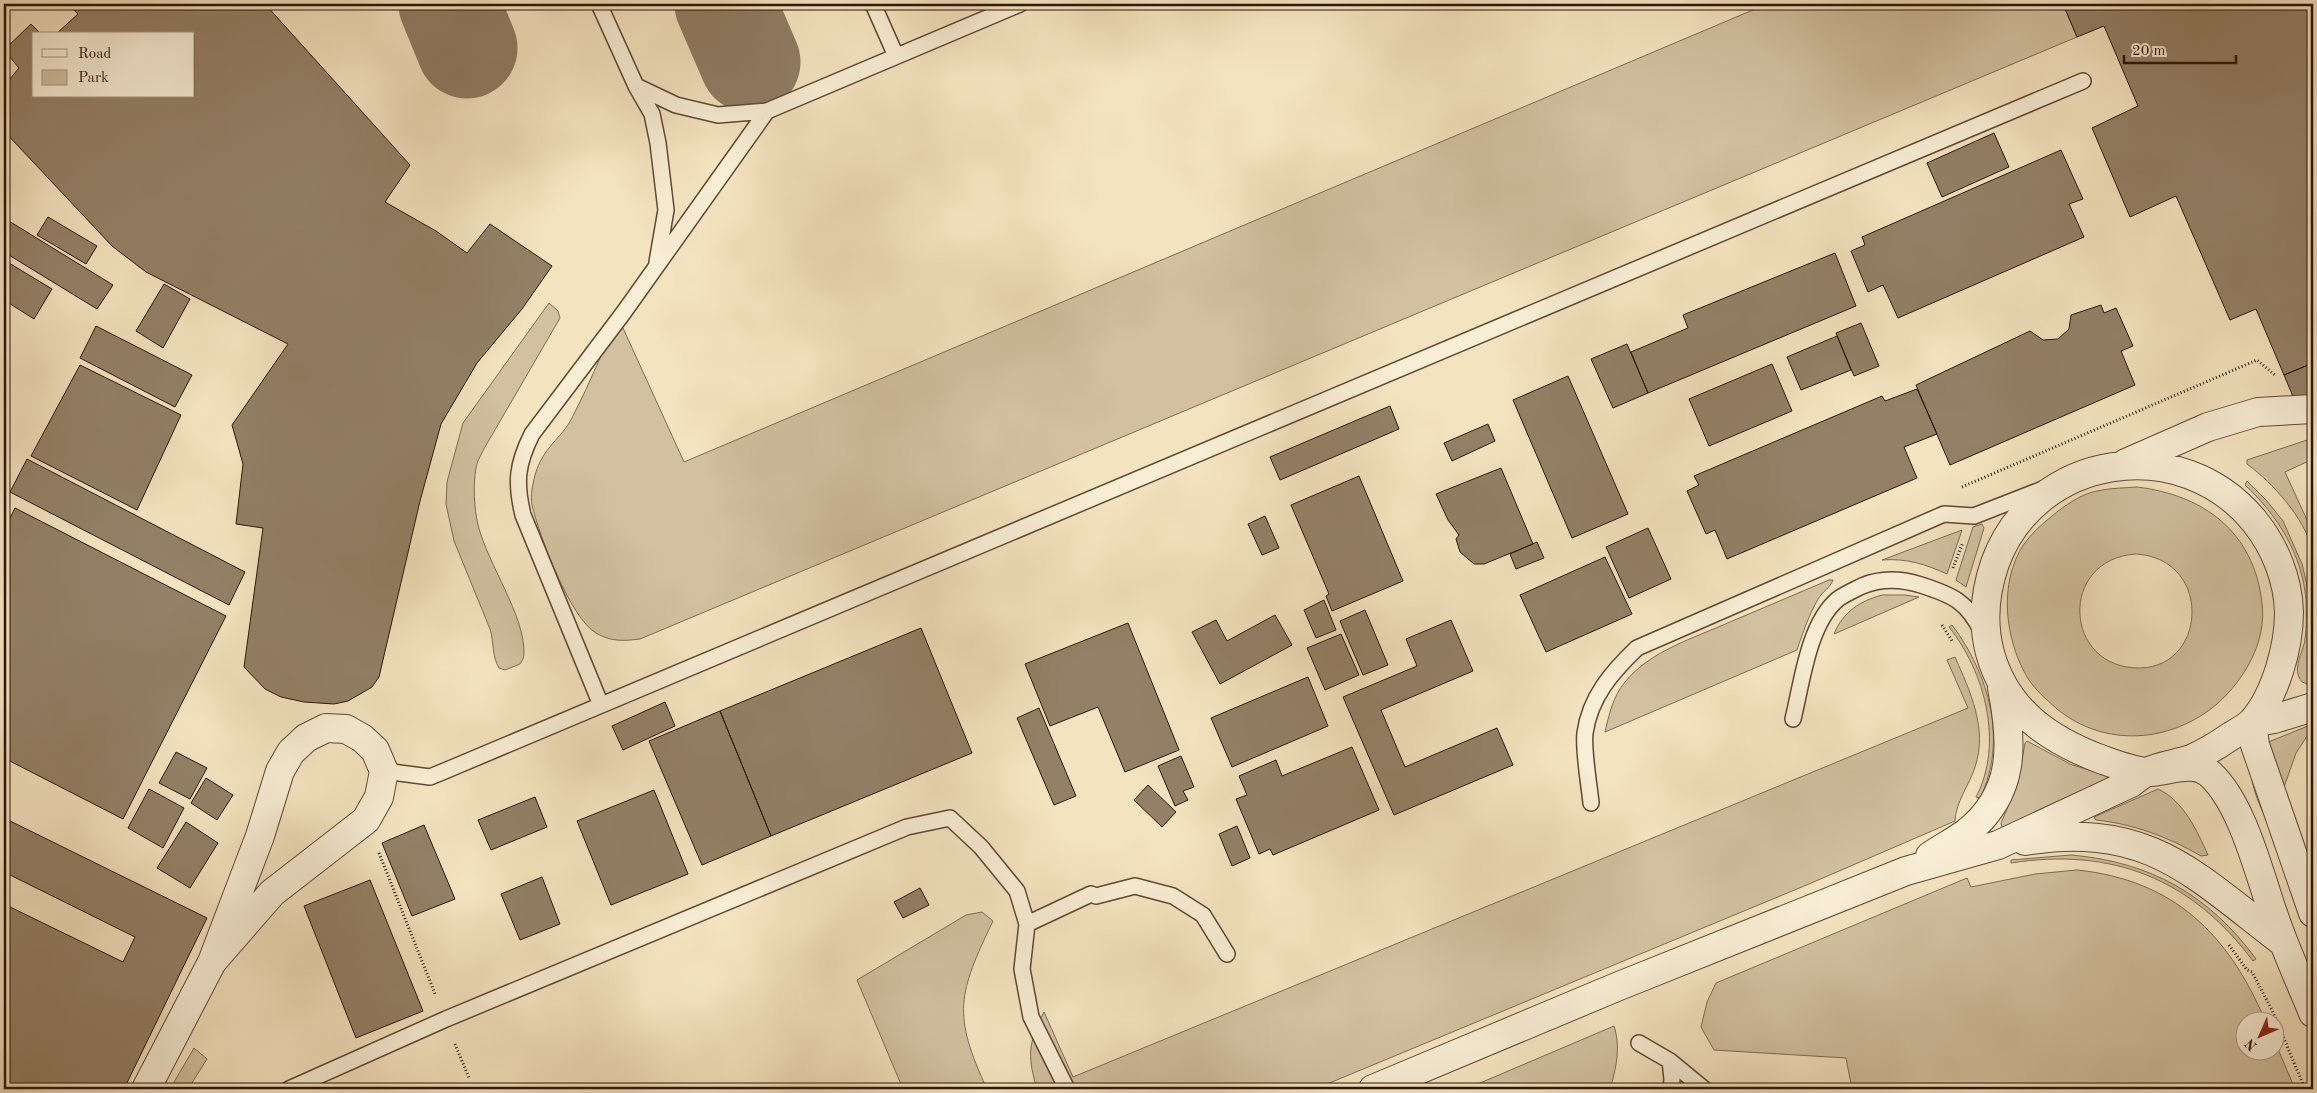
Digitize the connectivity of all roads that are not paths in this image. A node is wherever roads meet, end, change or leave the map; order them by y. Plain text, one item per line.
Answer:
1 (599, 4) edge
2 (873, 4) edge
3 (1020, 4) edge
4 (896, 56) junction
5 (2083, 81) dead end
6 (636, 86) junction
7 (767, 112) junction
8 (656, 266) junction
9 (2313, 408) edge
10 (2118, 466) junction
11 (2074, 478) junction
12 (1987, 642) junction
13 (2001, 683) junction
14 (601, 705) junction
15 (2313, 707) edge
16 (1793, 719) dead end
17 (2252, 723) junction
18 (384, 771) junction
19 (2148, 772) junction
20 (1590, 803) dead end
21 (1998, 845) junction
22 (2313, 849) edge
23 (1906, 871) junction
24 (2313, 905) edge
25 (2313, 913) edge
26 (1027, 924) junction
27 (2284, 943) junction
28 (1227, 954) dead end
29 (212, 962) junction
30 (2313, 1013) edge
31 (1639, 1043) dead end
32 (1670, 1061) junction
33 (146, 1089) edge
34 (289, 1089) edge
35 (1067, 1089) edge
36 (1373, 1089) edge
37 (1671, 1089) edge
38 (1704, 1089) edge

1 - 6 lane
2 - 4 lane
3 - 4 lane
4 - 7 lane
5 - 14 lane
6 - 7 lane
6 - 8 lane
7 - 8 lane
8 - 14 lane
9 - 10 street
10 - 11 street
10 - 17 street
11 - 12 street
11 - 20 lane
12 - 13 street
12 - 16 lane
13 - 19 street
13 - 23 street
14 - 18 lane
15 - 17 street
17 - 19 street
17 - 25 street
18 - 29 street
18 - 29 street
19 - 21 street
19 - 27 street
21 - 23 street
21 - 27 street
22 - 24 street
23 - 36 street
26 - 28 lane
26 - 34 lane
26 - 35 lane
27 - 30 street
29 - 33 street
31 - 32 lane
32 - 37 lane
32 - 38 lane

